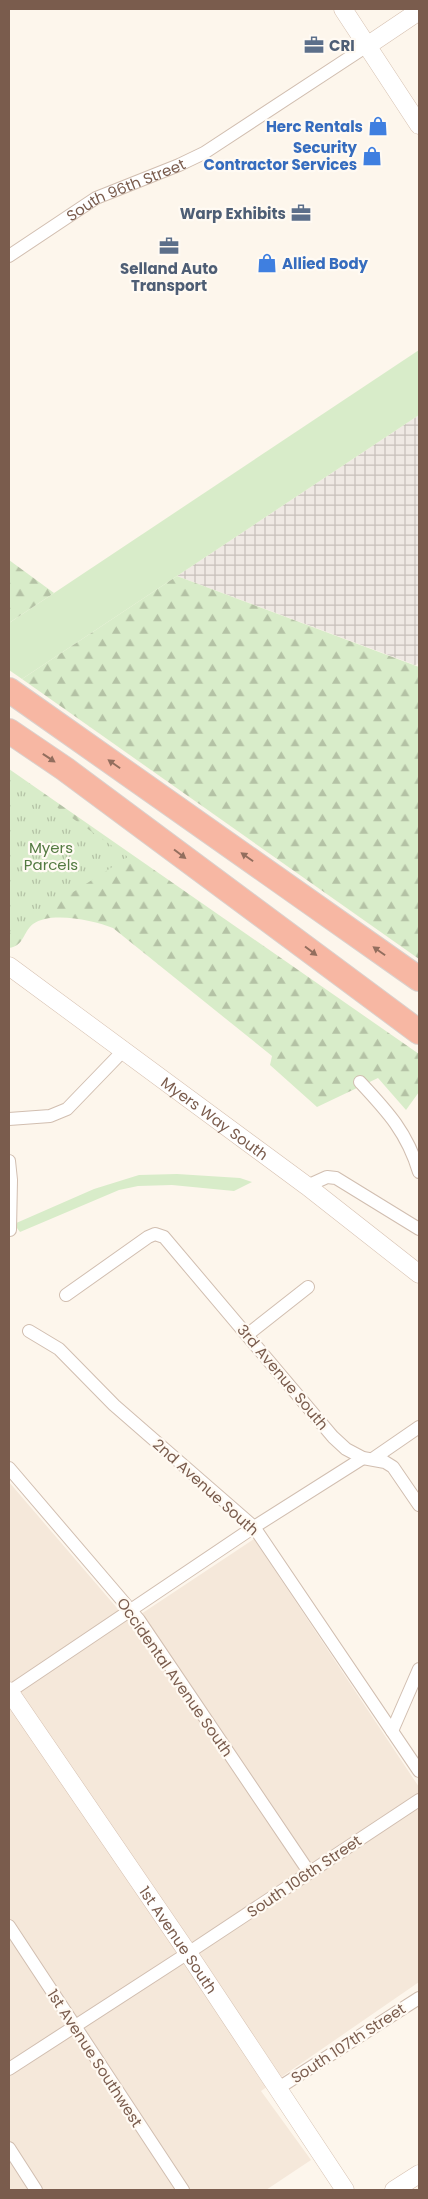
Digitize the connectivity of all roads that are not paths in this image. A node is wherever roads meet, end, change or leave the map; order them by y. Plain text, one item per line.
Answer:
1 (343, 9) edge
2 (419, 11) edge
3 (367, 46) junction
4 (419, 125) edge
5 (9, 256) edge
6 (9, 690) edge
7 (9, 731) edge
8 (9, 966) edge
9 (419, 979) edge
10 (419, 1032) edge
11 (123, 1051) junction
12 (360, 1082) dead end
13 (9, 1119) edge
14 (9, 1161) edge
15 (419, 1172) edge
16 (306, 1186) junction
17 (419, 1229) edge
18 (10, 1230) edge
19 (419, 1274) edge
20 (308, 1287) dead end
21 (66, 1295) dead end
22 (29, 1331) dead end
23 (247, 1335) junction
24 (419, 1427) edge
25 (368, 1458) junction
26 (9, 1468) edge
27 (419, 1504) edge
28 (254, 1527) junction
29 (131, 1610) junction
30 (419, 1669) edge
31 (9, 1692) edge
32 (392, 1731) junction
33 (419, 1771) edge
34 (419, 1800) edge
35 (308, 1872) junction
36 (9, 1926) edge
37 (188, 1953) junction
38 (419, 1998) edge
39 (74, 2027) junction
40 (9, 2069) edge
41 (277, 2089) junction
42 (9, 2148) edge
43 (419, 2174) edge
44 (36, 2190) edge
45 (183, 2190) edge
46 (345, 2190) edge
47 (394, 2190) edge

1 - 3 street
2 - 3 street, South 96th Street
3 - 4 street
3 - 5 street, South 96th Street
9 -> 6 highway
7 -> 10 highway
8 - 11 street, Myers Way South
11 - 13 street
11 - 16 street, Myers Way South
12 - 15 street
14 - 18 street
16 - 17 street
16 - 19 street, Myers Way South
20 - 23 street
21 - 23 street, 3rd Avenue South
22 - 28 street, 2nd Avenue South
23 - 25 street, 3rd Avenue South
24 - 25 street
25 - 27 street, 3rd Avenue South
25 - 28 street
26 - 29 street, Occidental Avenue South
28 - 29 street
28 - 32 street, 2nd Avenue South
29 - 31 street
29 - 35 street, Occidental Avenue South
30 - 32 street
31 - 37 street, 1st Avenue South
32 - 33 street, 2nd Avenue South
34 - 35 street, South 106th Street
35 - 37 street, South 106th Street
36 - 39 street, 1st Avenue Southwest
37 - 39 street, South 106th Street
37 - 41 street, 1st Avenue South
38 - 41 street, South 107th Street
39 - 40 street, South 106th Street
39 - 45 street, 1st Avenue Southwest
41 - 46 street, 1st Avenue South
42 - 44 street
43 - 47 street

